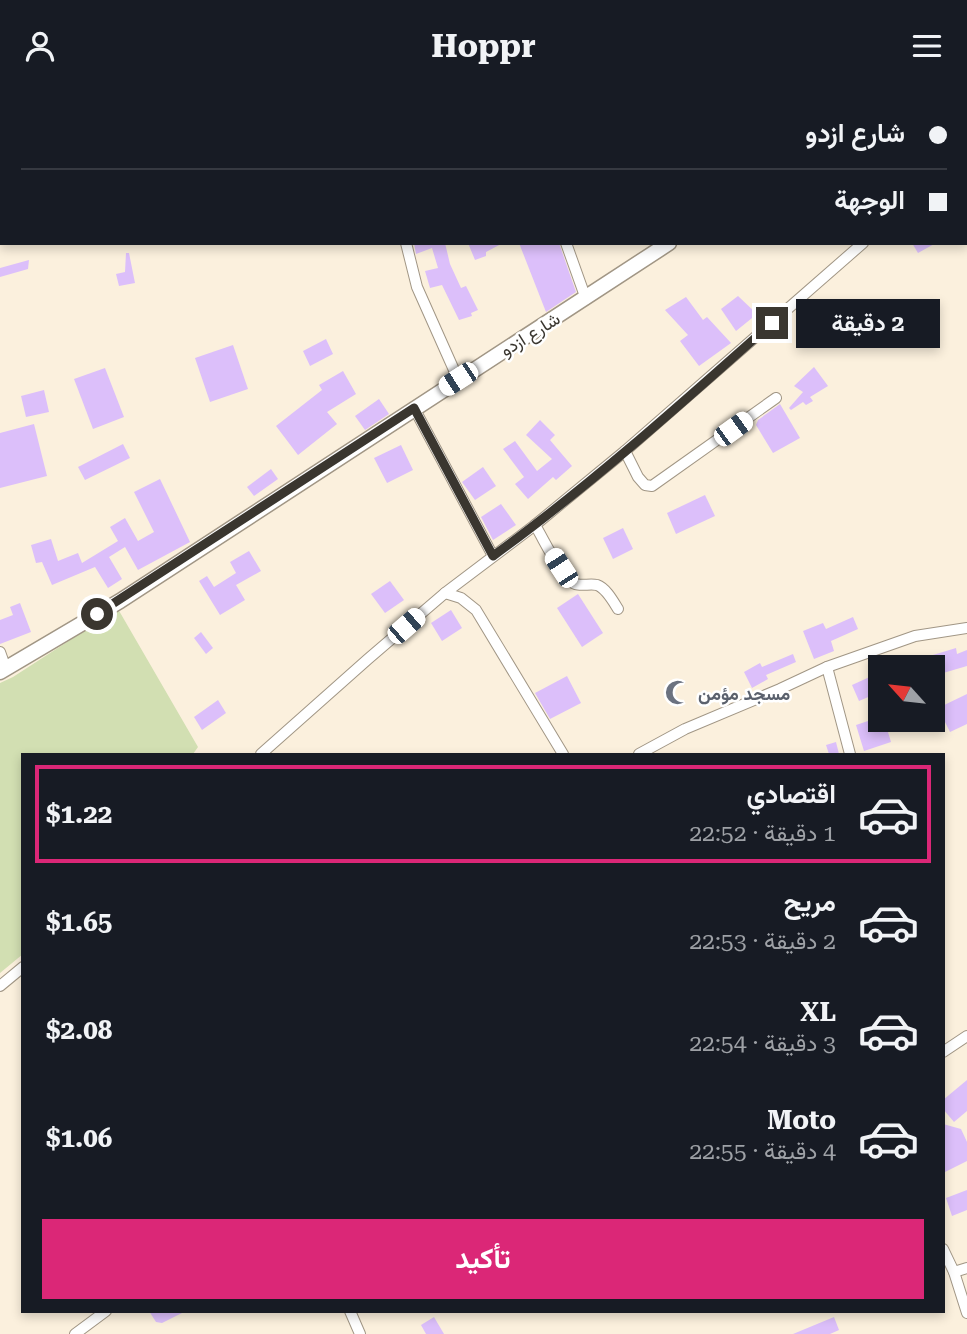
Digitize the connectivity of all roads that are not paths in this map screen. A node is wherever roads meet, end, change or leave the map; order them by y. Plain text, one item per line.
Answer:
1 (406, 245) edge
2 (567, 245) edge
3 (666, 245) edge
4 (861, 245) edge
5 (586, 299) junction
6 (458, 379) junction
7 (776, 398) dead end
8 (414, 408) junction
9 (625, 451) junction
10 (536, 525) junction
11 (493, 556) junction
12 (445, 593) junction
13 (618, 609) dead end
14 (967, 628) edge
15 (0, 652) edge
16 (827, 667) junction
17 (3, 670) edge
18 (262, 753) edge
19 (562, 753) edge
20 (641, 753) edge
21 (850, 753) edge
22 (21, 969) edge
23 (0, 986) edge
24 (967, 1036) edge
25 (945, 1051) edge
26 (967, 1268) edge
27 (949, 1269) edge
28 (103, 1313) edge
29 (351, 1313) edge
30 (967, 1313) edge
31 (75, 1334) edge
32 (360, 1334) edge

1 - 6 street
2 - 5 street
3 - 5 street, شارع ازدو
4 - 9 street
5 - 6 street, شارع ازدو
6 - 8 street, شارع ازدو
7 - 9 street
8 - 11 street
8 - 17 street, شارع ازدو
9 - 10 street
10 - 11 street
10 - 13 street
11 - 12 street
12 - 18 street
12 - 19 street
14 - 16 street
15 - 17 street
16 - 20 street
16 - 21 street
22 - 23 street
24 - 25 street
26 - 27 street
27 - 30 street
28 - 31 street
29 - 32 street

